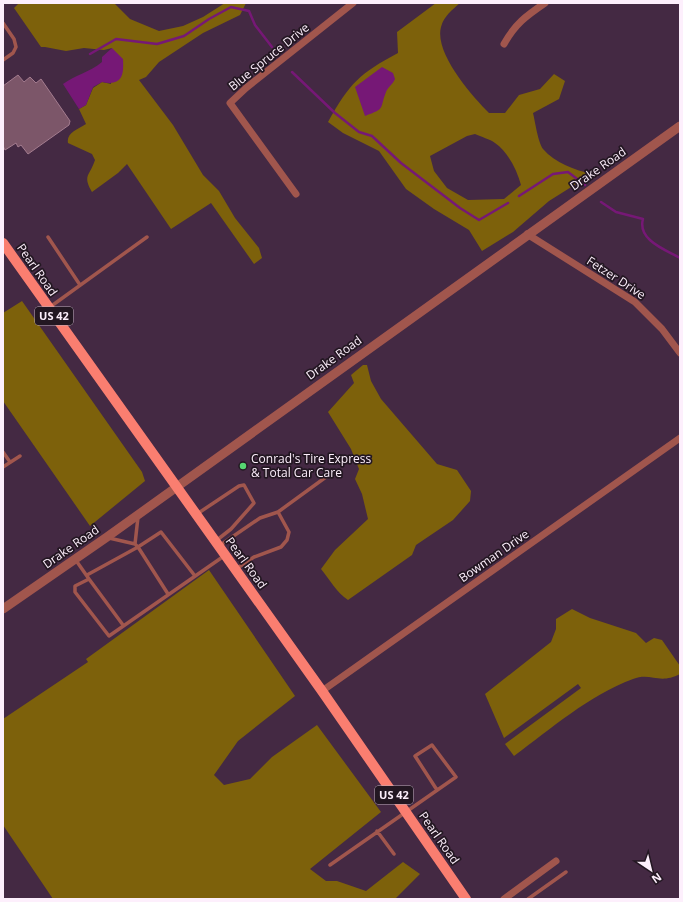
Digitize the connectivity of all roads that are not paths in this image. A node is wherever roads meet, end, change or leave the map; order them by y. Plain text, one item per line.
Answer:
1 (353, 3) edge
2 (545, 3) edge
3 (3, 23) edge
4 (504, 44) dead end
5 (3, 60) edge
6 (680, 126) edge
7 (296, 194) dead end
8 (527, 234) junction
9 (48, 237) dead end
10 (146, 237) dead end
11 (3, 243) edge
12 (80, 285) junction
13 (48, 308) junction
14 (680, 353) edge
15 (680, 438) edge
16 (3, 452) edge
17 (20, 456) dead end
18 (10, 462) junction
19 (3, 467) edge
20 (326, 478) dead end
21 (176, 487) junction
22 (278, 512) junction
23 (138, 514) junction
24 (196, 515) junction
25 (107, 537) junction
26 (216, 544) junction
27 (137, 546) junction
28 (225, 555) junction
29 (75, 559) junction
30 (236, 570) junction
31 (87, 575) junction
32 (195, 576) junction
33 (89, 579) junction
34 (168, 594) junction
35 (3, 609) edge
36 (124, 625) junction
37 (322, 691) junction
38 (437, 790) junction
39 (405, 812) junction
40 (377, 831) junction
41 (394, 854) dead end
42 (556, 861) dead end
43 (330, 865) dead end
44 (566, 872) dead end
45 (466, 899) edge
46 (504, 899) edge
47 (528, 899) edge

1 - 7 street, Blue Spruce Drive
2 - 4 street
3 - 5 lane
6 - 8 street, Drake Road
8 - 14 street, Fetzer Drive
8 - 21 street, Drake Road
9 - 12 lane
10 - 12 lane
11 - 13 main road, Pearl Road / US 42
12 - 13 lane
13 - 21 main road, Pearl Road / US 42
15 - 37 street, Bowman Drive
16 - 18 lane
17 - 18 lane
18 - 19 lane
20 - 22 lane
21 - 23 street, Drake Road
21 - 24 main road, Pearl Road / US 42
22 - 26 lane
22 - 30 lane
23 - 25 street, Drake Road
23 - 27 lane
24 - 26 main road, Pearl Road / US 42
24 - 26 lane
25 - 27 lane
25 - 29 street, Drake Road
26 - 28 main road, Pearl Road / US 42
27 - 31 lane
27 - 32 lane
27 - 34 lane
28 - 30 main road, Pearl Road / US 42
28 - 32 lane
29 - 31 lane
29 - 35 street, Drake Road
30 - 37 main road, Pearl Road / US 42
31 - 33 lane
32 - 34 lane
33 - 36 lane
33 - 36 lane
34 - 36 lane
37 - 39 main road, Pearl Road / US 42
38 - 38 lane
38 - 39 lane
39 - 40 lane
39 - 45 main road, Pearl Road / US 42
40 - 41 lane
40 - 43 lane
42 - 46 street
44 - 47 lane

